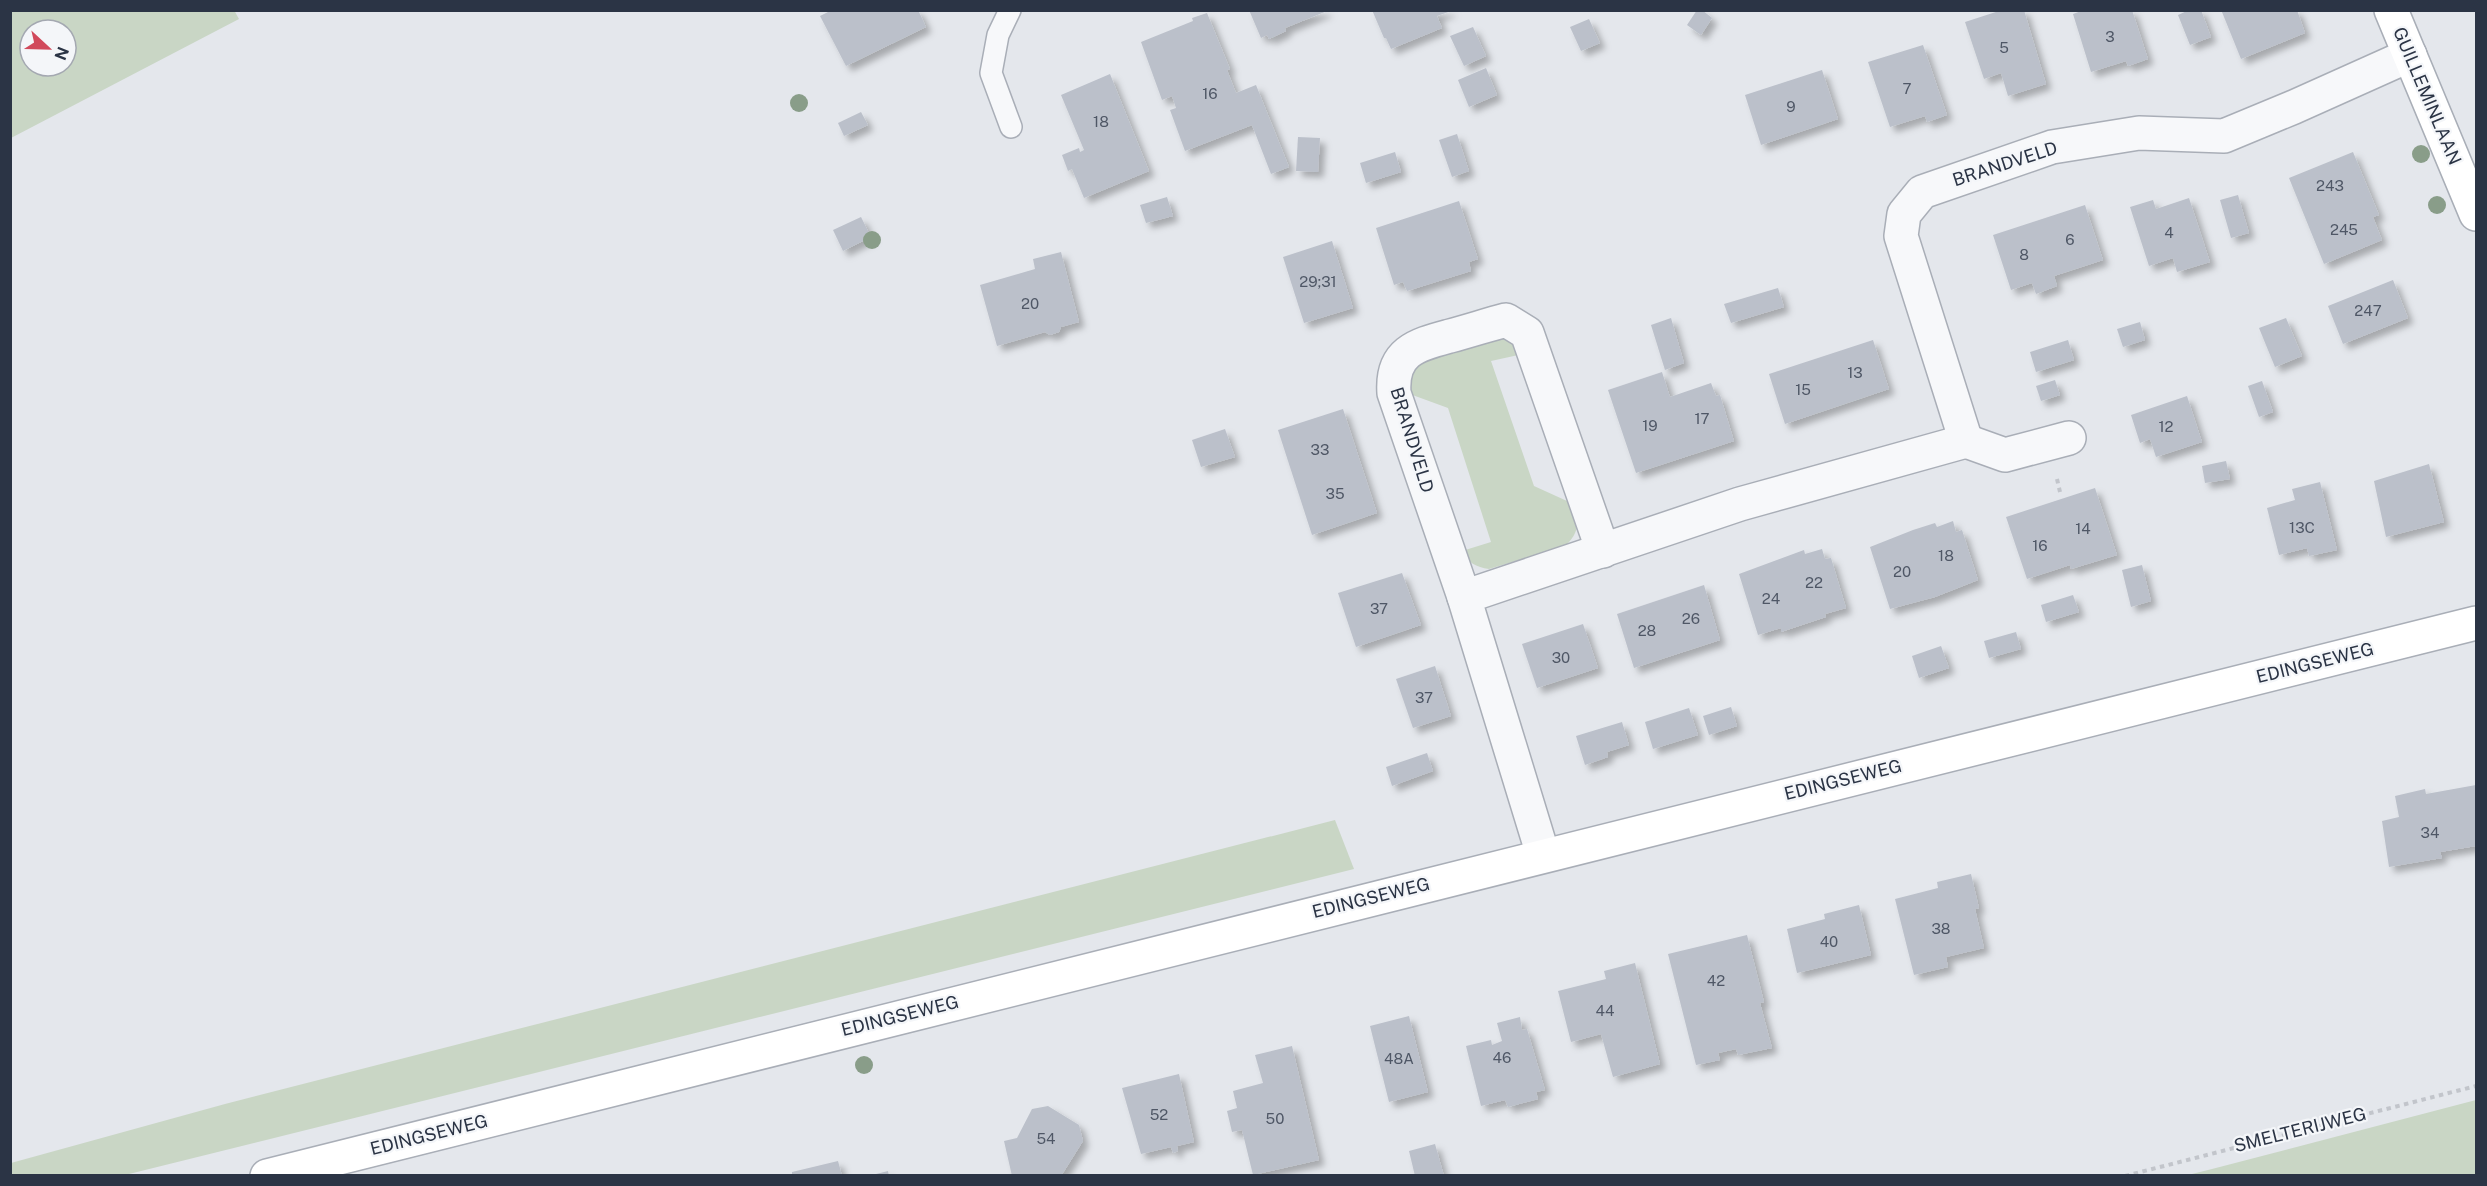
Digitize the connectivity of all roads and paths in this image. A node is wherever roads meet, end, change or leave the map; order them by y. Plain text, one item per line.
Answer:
1 (1010, 10) edge
2 (2391, 10) edge
3 (2410, 55) junction
4 (1011, 127) dead end
5 (2476, 214) edge
6 (2069, 438) dead end
7 (1966, 441) junction
8 (1603, 550) junction
9 (1464, 597) junction
10 (2476, 623) edge
11 (1543, 855) junction
12 (2476, 1086) edge
13 (267, 1176) edge
14 (2125, 1176) edge

1 - 4 lane
2 - 3 main road, GUILLEMINLAAN
3 - 5 main road, GUILLEMINLAAN
3 - 7 street, BRANDVELD
6 - 7 street
7 - 8 street
8 - 9 street
8 - 9 street, BRANDVELD
9 - 11 street, BRANDVELD
10 - 11 main road, EDINGSEWEG
11 - 13 main road, EDINGSEWEG
12 - 14 path, SMELTERIJWEG

